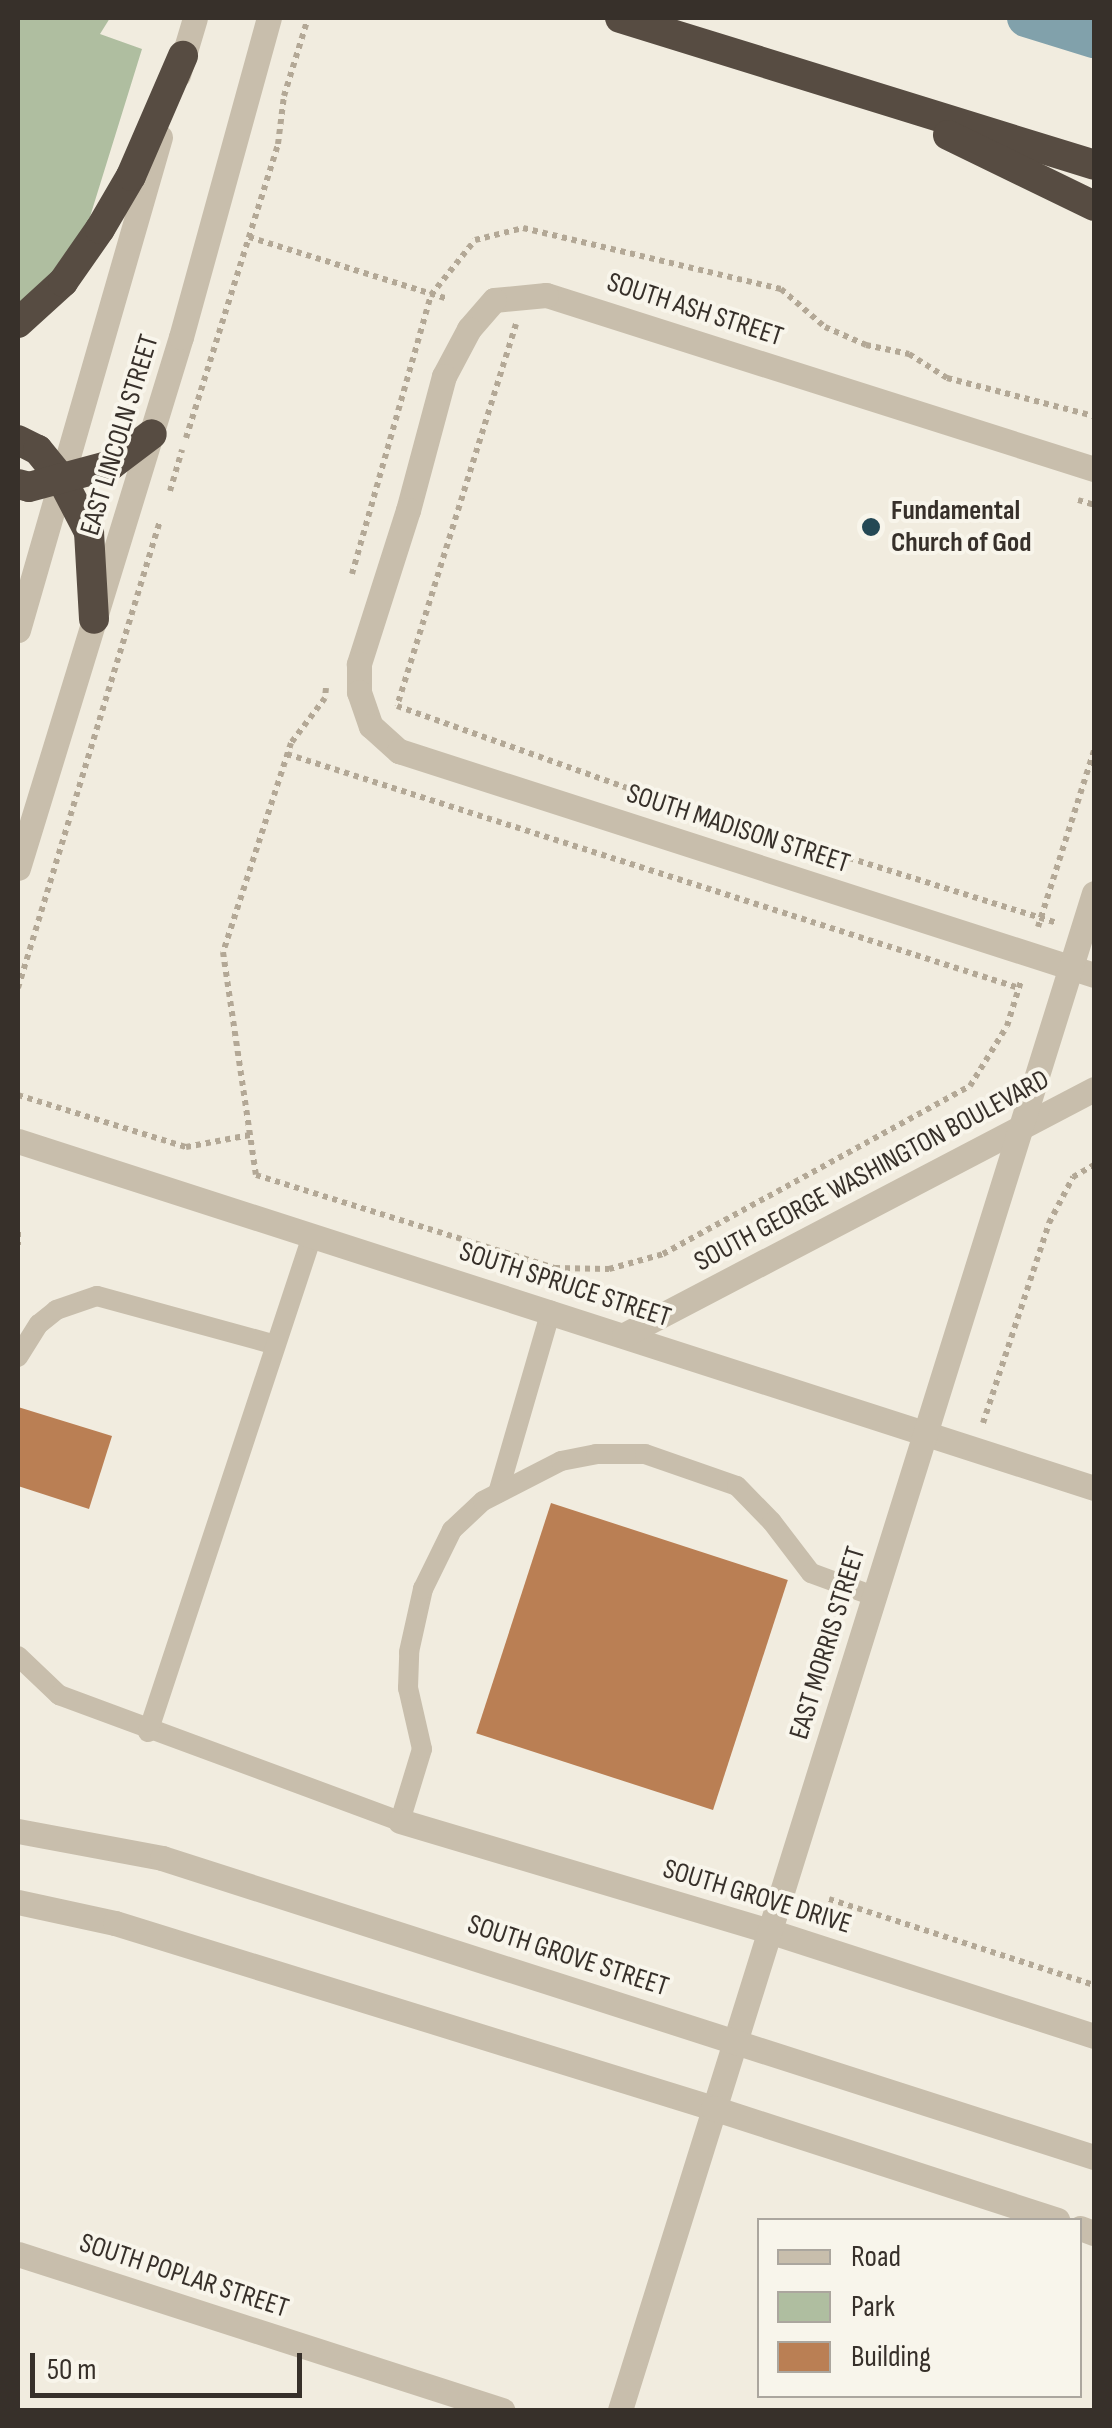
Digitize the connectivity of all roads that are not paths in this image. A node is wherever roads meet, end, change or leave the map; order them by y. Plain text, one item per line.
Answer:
1 (195, 18) edge
2 (269, 18) edge
3 (620, 18) edge
4 (183, 56) junction
5 (860, 93) junction
6 (1094, 165) edge
7 (1094, 206) edge
8 (18, 324) edge
9 (152, 434) junction
10 (18, 440) edge
11 (1094, 469) edge
12 (61, 478) junction
13 (18, 484) edge
14 (94, 619) junction
15 (18, 630) edge
16 (371, 726) joint
17 (18, 868) edge
18 (1094, 893) edge
19 (1083, 971) edge
20 (1094, 1089) edge
21 (1021, 1128) junction
22 (18, 1141) edge
23 (312, 1236) junction
24 (550, 1311) junction
25 (624, 1334) junction
26 (273, 1344) junction
27 (18, 1357) edge
28 (925, 1433) junction
29 (1094, 1488) edge
30 (498, 1493) junction
31 (874, 1596) junction
32 (18, 1656) edge
33 (148, 1732) junction
34 (400, 1821) junction
35 (18, 1831) edge
36 (18, 1902) edge
37 (770, 1932) junction
38 (1094, 2036) edge
39 (734, 2041) junction
40 (714, 2108) junction
41 (1094, 2157) edge
42 (1050, 2218) edge
43 (18, 2254) edge
44 (502, 2410) edge
45 (620, 2410) edge

1 - 4 street, EAST LINCOLN STREET
2 - 9 street, EAST LINCOLN STREET
3 - 5 highway
4 - 8 highway
4 - 12 street, EAST LINCOLN STREET
5 - 6 highway
5 - 7 highway
9 - 12 highway
9 - 14 street, EAST LINCOLN STREET
10 - 12 highway
11 - 16 street, SOUTH ASH STREET
12 - 13 highway
12 - 14 highway
12 - 15 street, EAST LINCOLN STREET
14 - 17 street, EAST LINCOLN STREET
16 - 19 street, SOUTH MADISON STREET
18 - 19 street, EAST MORRIS STREET
19 - 21 street, EAST MORRIS STREET
20 - 21 street, SOUTH GEORGE WASHINGTON BOULEVARD
21 - 25 street, SOUTH GEORGE WASHINGTON BOULEVARD
21 - 28 street, EAST MORRIS STREET
22 - 23 street, SOUTH SPRUCE STREET
23 - 24 street, SOUTH SPRUCE STREET
23 - 26 lane
24 - 25 street, SOUTH SPRUCE STREET
24 - 30 lane
25 - 28 street, SOUTH SPRUCE STREET
26 - 27 lane
26 - 33 lane
28 - 29 street, SOUTH SPRUCE STREET
28 - 31 street, EAST MORRIS STREET
30 - 31 lane
30 - 34 lane
31 - 37 street, EAST MORRIS STREET
32 - 33 lane
33 - 34 lane
34 - 37 street, SOUTH GROVE DRIVE
35 - 39 street, SOUTH GROVE STREET
36 - 40 street
37 - 38 street, SOUTH GROVE DRIVE
37 - 39 street, EAST MORRIS STREET
39 - 40 street, EAST MORRIS STREET
39 - 41 street, SOUTH GROVE STREET
40 - 42 street
40 - 45 street, EAST MORRIS STREET
43 - 44 street, SOUTH POPLAR STREET

